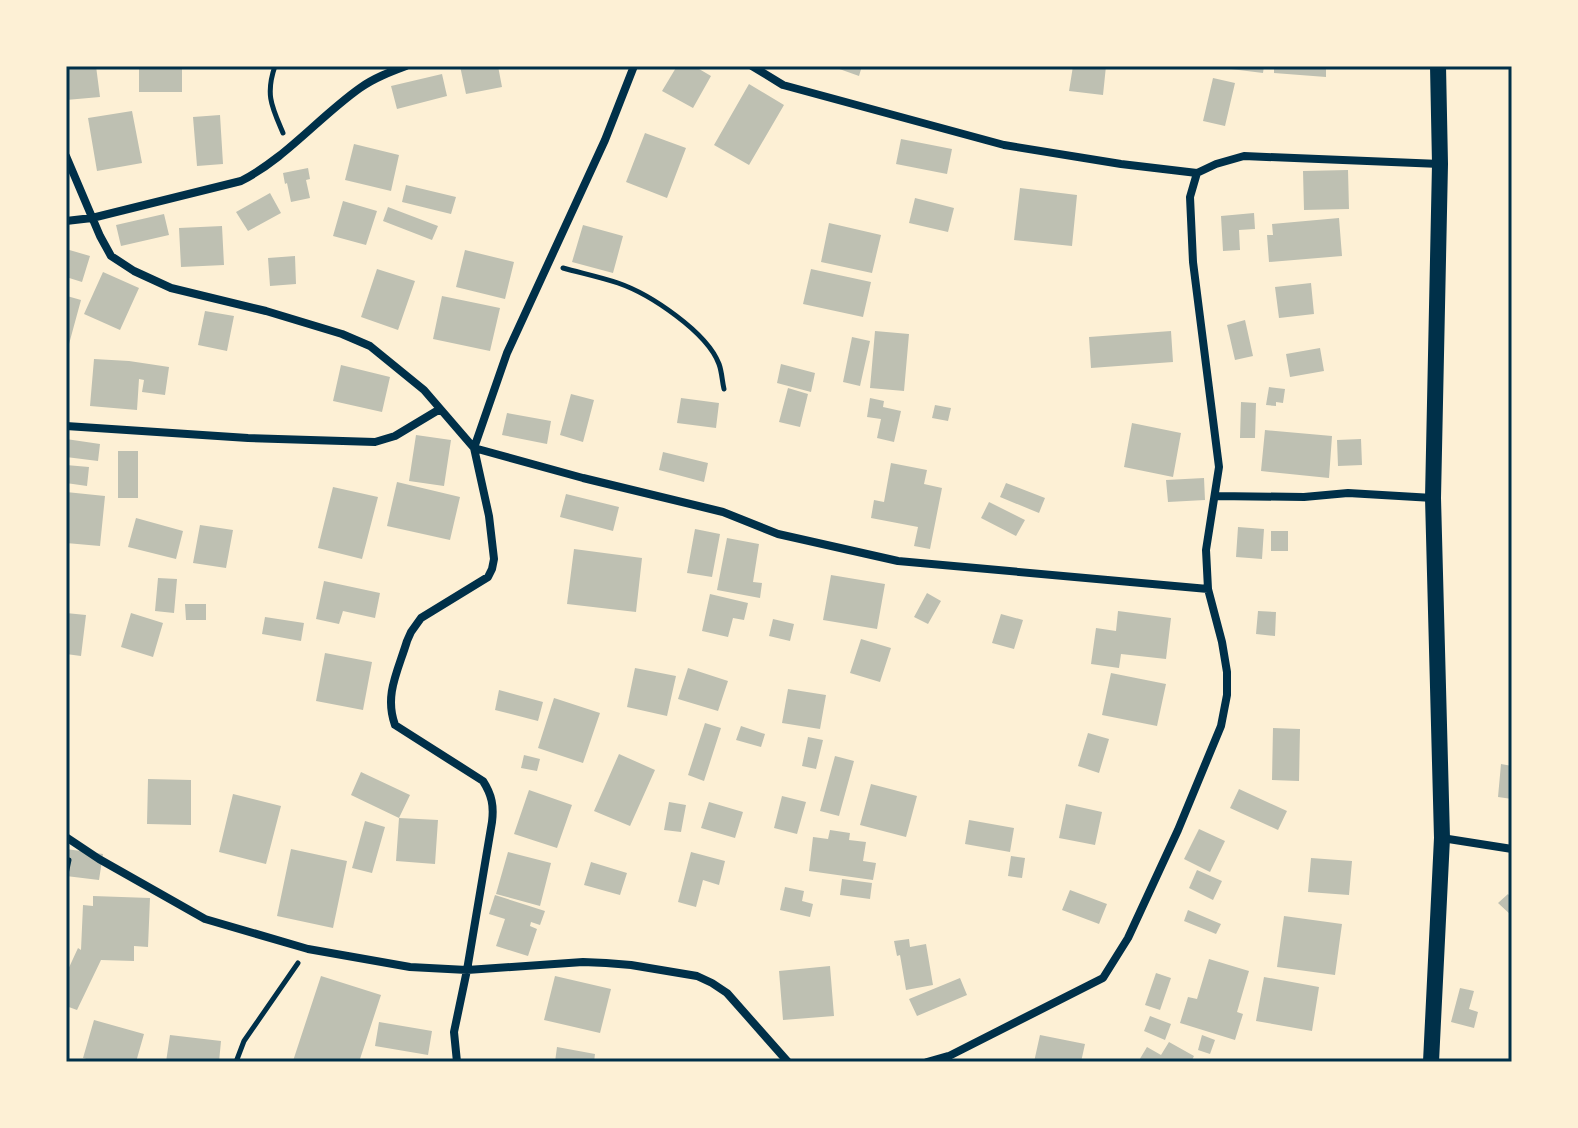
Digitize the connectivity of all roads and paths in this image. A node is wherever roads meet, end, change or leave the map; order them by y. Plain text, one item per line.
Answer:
1 (275, 66) edge
2 (406, 66) edge
3 (634, 66) edge
4 (752, 66) edge
5 (1438, 66) edge
6 (289, 148) junction
7 (66, 156) edge
8 (1440, 164) junction
9 (1197, 173) junction
10 (92, 218) junction
11 (66, 221) edge
12 (547, 264) junction
13 (724, 389) dead end
14 (440, 409) junction
15 (66, 426) edge
16 (474, 448) junction
17 (1215, 496) junction
18 (1433, 498) junction
19 (1208, 589) junction
20 (66, 837) edge
21 (1442, 838) junction
22 (1512, 849) edge
23 (308, 949) junction
24 (467, 970) junction
25 (946, 1059) edge
26 (236, 1062) edge
27 (457, 1062) edge
28 (788, 1062) edge
29 (927, 1062) edge
30 (1431, 1062) edge

1 - 6 path
2 - 6 street
3 - 12 street
4 - 9 street
5 - 8 main road
6 - 10 street
7 - 10 street
8 - 9 street
8 - 18 main road
9 - 17 street
10 - 11 street
10 - 14 street
12 - 13 path
12 - 16 street
14 - 15 street
14 - 16 street
16 - 19 street
16 - 24 street
17 - 18 street
17 - 19 street
18 - 21 main road
19 - 25 street
20 - 23 street
21 - 22 street
21 - 30 main road
23 - 24 street
23 - 26 path
24 - 27 street
24 - 28 street
25 - 29 street

